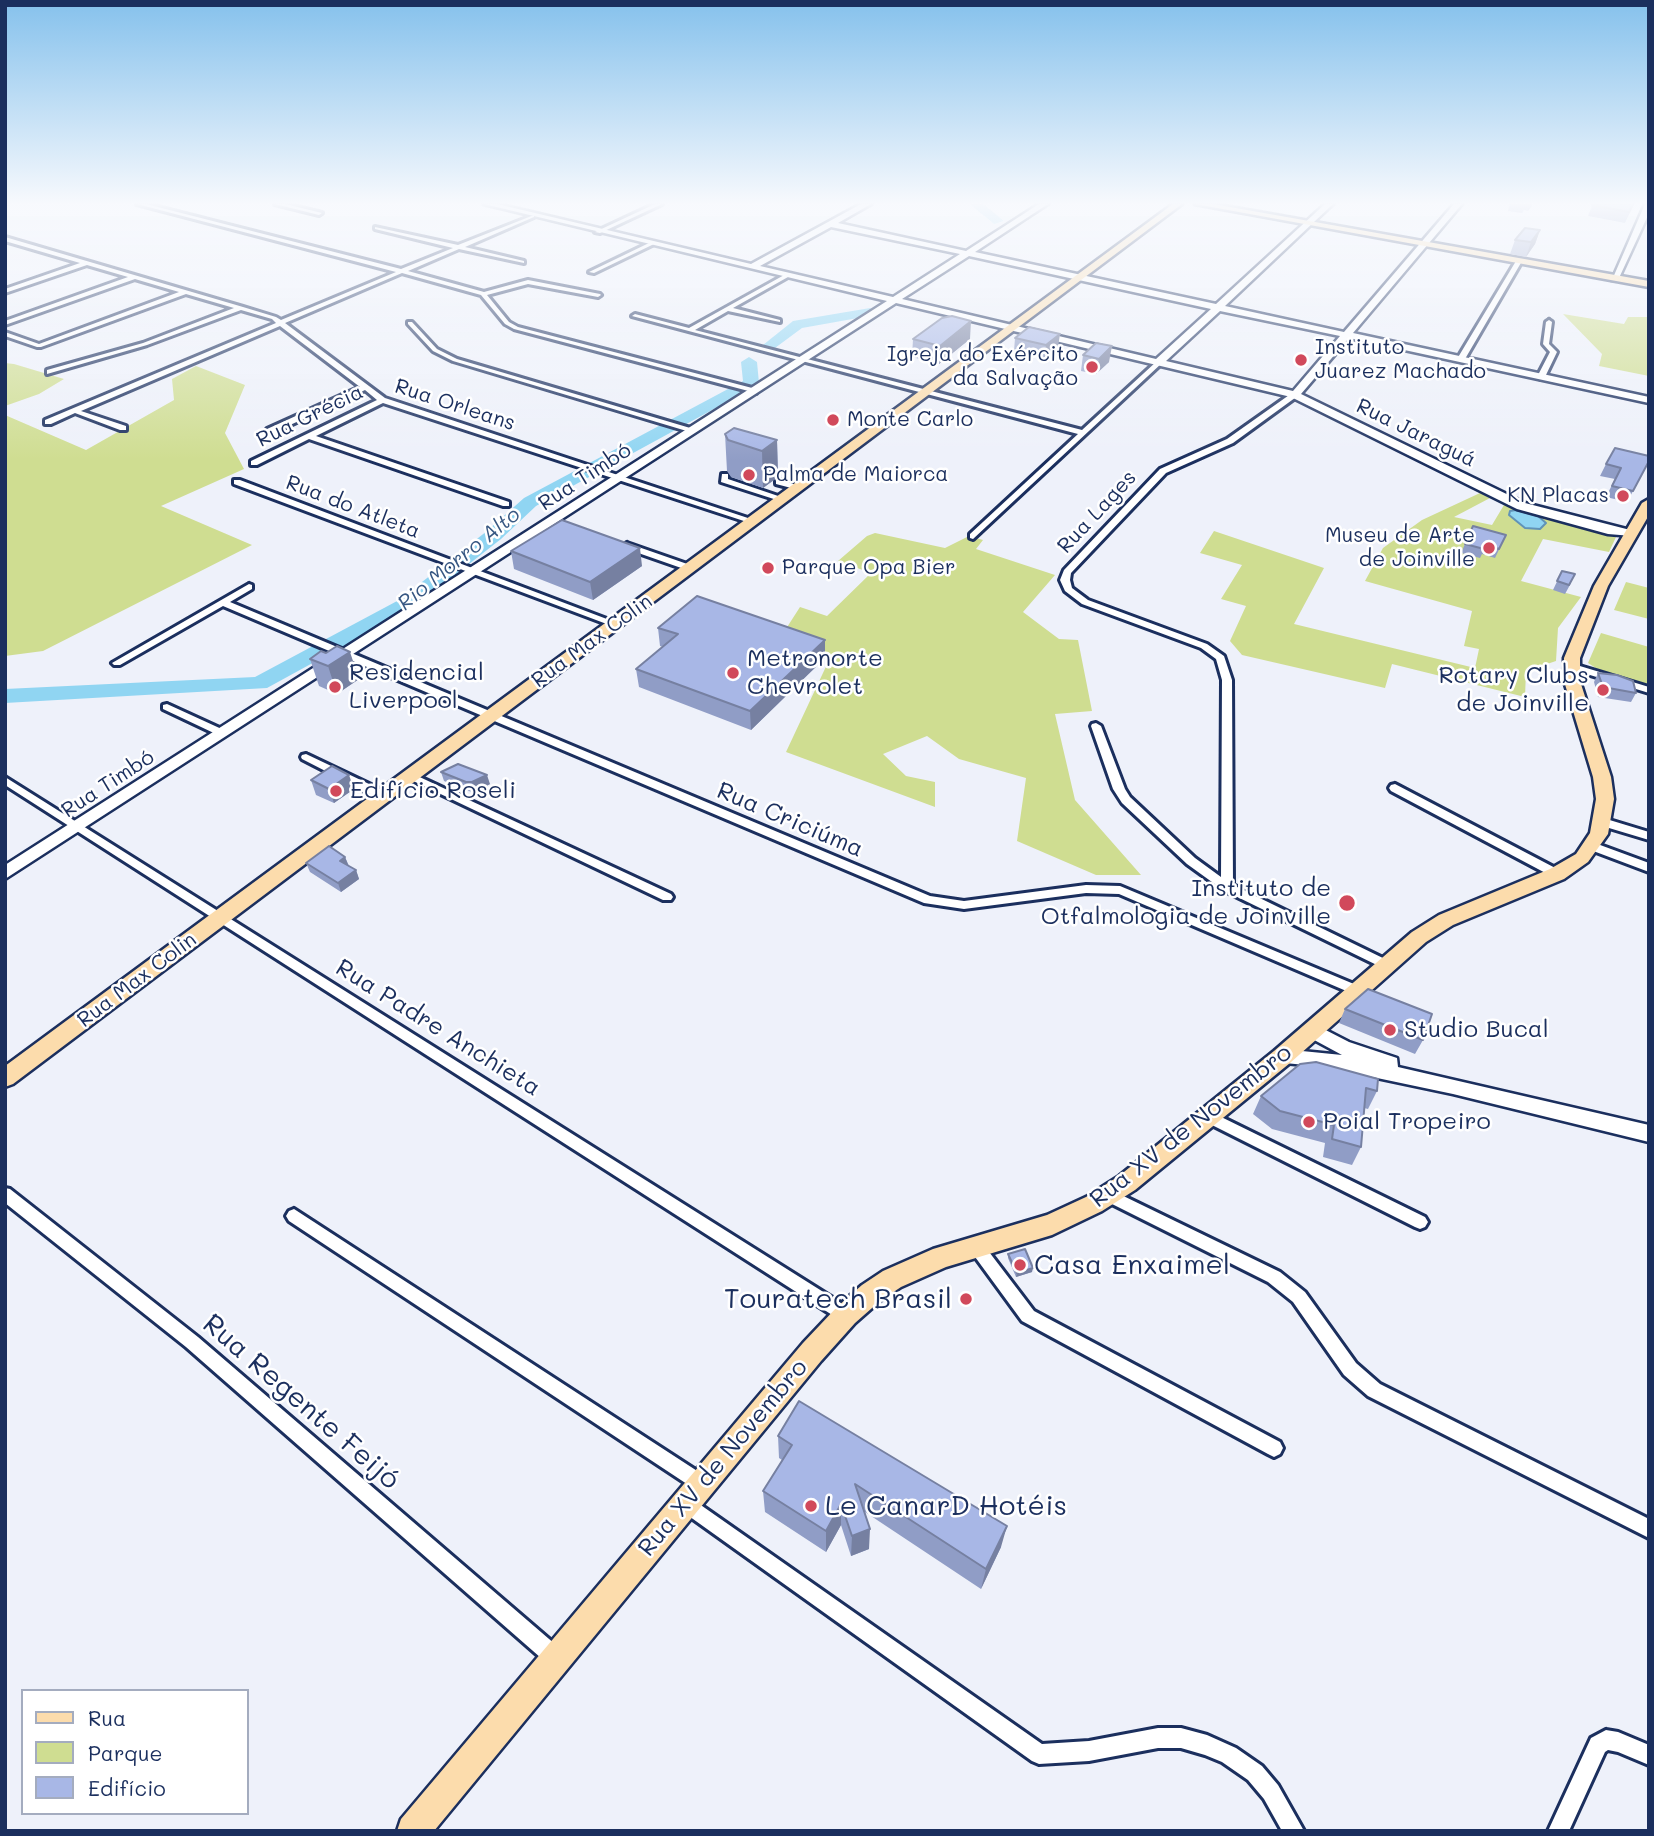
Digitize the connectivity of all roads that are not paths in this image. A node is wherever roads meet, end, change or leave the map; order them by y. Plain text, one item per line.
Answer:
1 (99, 290) edge
2 (178, 290) edge
3 (358, 290) edge
4 (468, 290) edge
5 (499, 290) edge
6 (569, 290) edge
7 (762, 290) edge
8 (845, 290) edge
9 (911, 290) edge
10 (1062, 290) edge
11 (1138, 290) edge
12 (1237, 290) edge
13 (1385, 290) edge
14 (1502, 290) edge
15 (186, 292) junction
16 (483, 294) junction
17 (598, 295) dead end
18 (894, 301) junction
19 (238, 307) junction
20 (1218, 307) junction
21 (728, 309) junction
22 (635, 316) dead end
23 (778, 321) dead end
24 (282, 322) junction
25 (1549, 322) dead end
26 (5, 323) edge
27 (410, 323) dead end
28 (1011, 328) junction
29 (690, 330) junction
30 (5, 334) edge
31 (1347, 335) junction
32 (156, 337) dead end
33 (1461, 359) junction
34 (802, 360) junction
35 (1158, 363) junction
36 (50, 372) dead end
37 (1541, 377) junction
38 (366, 387) junction
39 (750, 391) junction
40 (926, 392) junction
41 (1295, 395) junction
42 (382, 400) junction
43 (1649, 400) edge
44 (75, 411) junction
45 (48, 422) dead end
46 (669, 423) joint
47 (123, 428) dead end
48 (688, 429) junction
49 (270, 431) dead end
50 (1084, 433) junction
51 (309, 436) junction
52 (254, 463) dead end
53 (584, 466) joint
54 (602, 471) joint
55 (725, 476) dead end
56 (620, 477) junction
57 (237, 482) dead end
58 (779, 482) dead end
59 (798, 487) junction
60 (783, 499) junction
61 (506, 504) dead end
62 (1648, 507) edge
63 (753, 521) junction
64 (1632, 532) junction
65 (973, 536) dead end
66 (615, 542) edge
67 (690, 568) junction
68 (471, 570) junction
69 (249, 587) dead end
70 (222, 603) junction
71 (615, 624) junction
72 (340, 652) junction
73 (117, 663) dead end
74 (1570, 666) junction
75 (1649, 690) edge
76 (167, 707) dead end
77 (491, 716) junction
78 (1096, 726) dead end
79 (222, 733) junction
80 (306, 757) dead end
81 (411, 776) junction
82 (5, 780) edge
83 (1395, 788) dead end
84 (384, 796) junction
85 (1603, 822) junction
86 (78, 826) junction
87 (1649, 836) edge
88 (1592, 846) junction
89 (1649, 868) edge
90 (5, 873) edge
91 (1557, 874) junction
92 (1227, 887) junction
93 (667, 897) dead end
94 (221, 917) junction
95 (1385, 964) junction
96 (1356, 990) junction
97 (1312, 1030) junction
98 (1282, 1057) junction
99 (5, 1078) edge
100 (1453, 1086) junction
101 (1209, 1117) junction
102 (1649, 1134) edge
103 (5, 1194) edge
104 (1109, 1195) junction
105 (294, 1216) dead end
106 (1420, 1222) dead end
107 (975, 1245) junction
108 (846, 1315) junction
109 (1274, 1448) dead end
110 (694, 1493) junction
111 (1649, 1529) edge
112 (556, 1658) junction
113 (1649, 1755) edge
114 (413, 1831) edge
115 (1294, 1831) edge
116 (1558, 1831) edge

1 - 26 street
2 - 15 street, Rua Orleans
3 - 24 street
4 - 16 street
5 - 16 street
6 - 17 street
7 - 21 street
8 - 18 main road, Rua Jaraguá
9 - 18 main road, Rua Timbó
10 - 28 main road, Rua Max Colin
11 - 20 main road
12 - 20 main road
13 - 31 main road, Rua Lages
14 - 33 street
15 - 19 street, Rua Orleans
15 - 30 street
16 - 39 street
18 - 28 main road, Rua Jaraguá
18 - 34 main road, Rua Timbó
19 - 24 street, Rua Orleans
19 - 32 street
19 - 36 street
20 - 31 main road
20 - 35 main road
21 - 23 street
21 - 29 street
22 - 29 street
24 - 38 street, Rua Orleans
24 - 44 street
25 - 37 street
27 - 46 street
28 - 35 main road, Rua Jaraguá
28 - 40 main road, Rua Max Colin
29 - 34 street
31 - 33 main road
31 - 41 main road, Rua Lages
33 - 37 main road
34 - 39 main road, Rua Timbó
34 - 40 street
35 - 41 main road, Rua Jaraguá
35 - 50 street
37 - 43 main road
38 - 42 street, Rua Orleans
38 - 49 street
39 - 48 main road, Rua Timbó
40 - 50 street
40 - 59 main road, Rua Max Colin
41 - 64 main road, Rua Jaraguá
41 - 92 street, Rua Lages
42 - 51 street, Rua Grécia
42 - 53 street, Rua Orleans
44 - 45 street
44 - 47 street
46 - 48 street
48 - 56 main road, Rua Timbó
50 - 65 street
51 - 52 street, Rua Grécia
51 - 61 street
53 - 54 street, Rua Orleans
54 - 56 street, Rua Orleans
55 - 60 street
56 - 63 street, Rua Orleans
56 - 68 main road, Rua Timbó
57 - 68 street, Rua do Atleta
58 - 59 street
59 - 60 main road, Rua Max Colin
60 - 63 main road, Rua Max Colin
62 - 64 main road
63 - 67 main road, Rua Max Colin
64 - 74 main road
66 - 67 street
67 - 71 main road, Rua Max Colin
68 - 71 street, Rua do Atleta
68 - 72 main road, Rua Timbó
69 - 70 street
70 - 72 street, Rua Criciúma
70 - 73 street
71 - 77 main road, Rua Max Colin
72 - 77 street, Rua Criciúma
72 - 79 main road, Rua Timbó
74 - 75 street
74 - 85 main road, Rua XV de Novembro
76 - 79 street
77 - 81 main road, Rua Max Colin
77 - 96 street, Rua Criciúma
78 - 92 street
79 - 86 main road, Rua Timbó
80 - 84 street
81 - 84 main road, Rua Max Colin
81 - 93 street
82 - 86 street, Rua Padre Anchieta
83 - 91 street
84 - 94 main road, Rua Max Colin
85 - 87 street
85 - 88 main road, Rua XV de Novembro
86 - 90 main road, Rua Timbó
86 - 94 street, Rua Padre Anchieta
88 - 89 street
88 - 91 main road, Rua XV de Novembro
91 - 95 main road, Rua XV de Novembro
92 - 95 street
94 - 99 main road, Rua Max Colin
94 - 108 street, Rua Padre Anchieta
95 - 96 main road, Rua XV de Novembro
96 - 97 main road, Rua XV de Novembro
97 - 98 main road, Rua XV de Novembro
97 - 100 main road
98 - 100 main road
98 - 101 main road, Rua XV de Novembro
100 - 102 main road
101 - 104 main road, Rua XV de Novembro
101 - 106 street
103 - 112 street, Rua Regente Feijó
104 - 107 main road, Rua XV de Novembro
104 - 111 street
105 - 110 street
107 - 108 main road, Rua XV de Novembro
107 - 109 street
108 - 110 main road, Rua XV de Novembro
110 - 112 main road, Rua XV de Novembro
110 - 115 street
112 - 114 main road, Rua XV de Novembro
113 - 116 street

